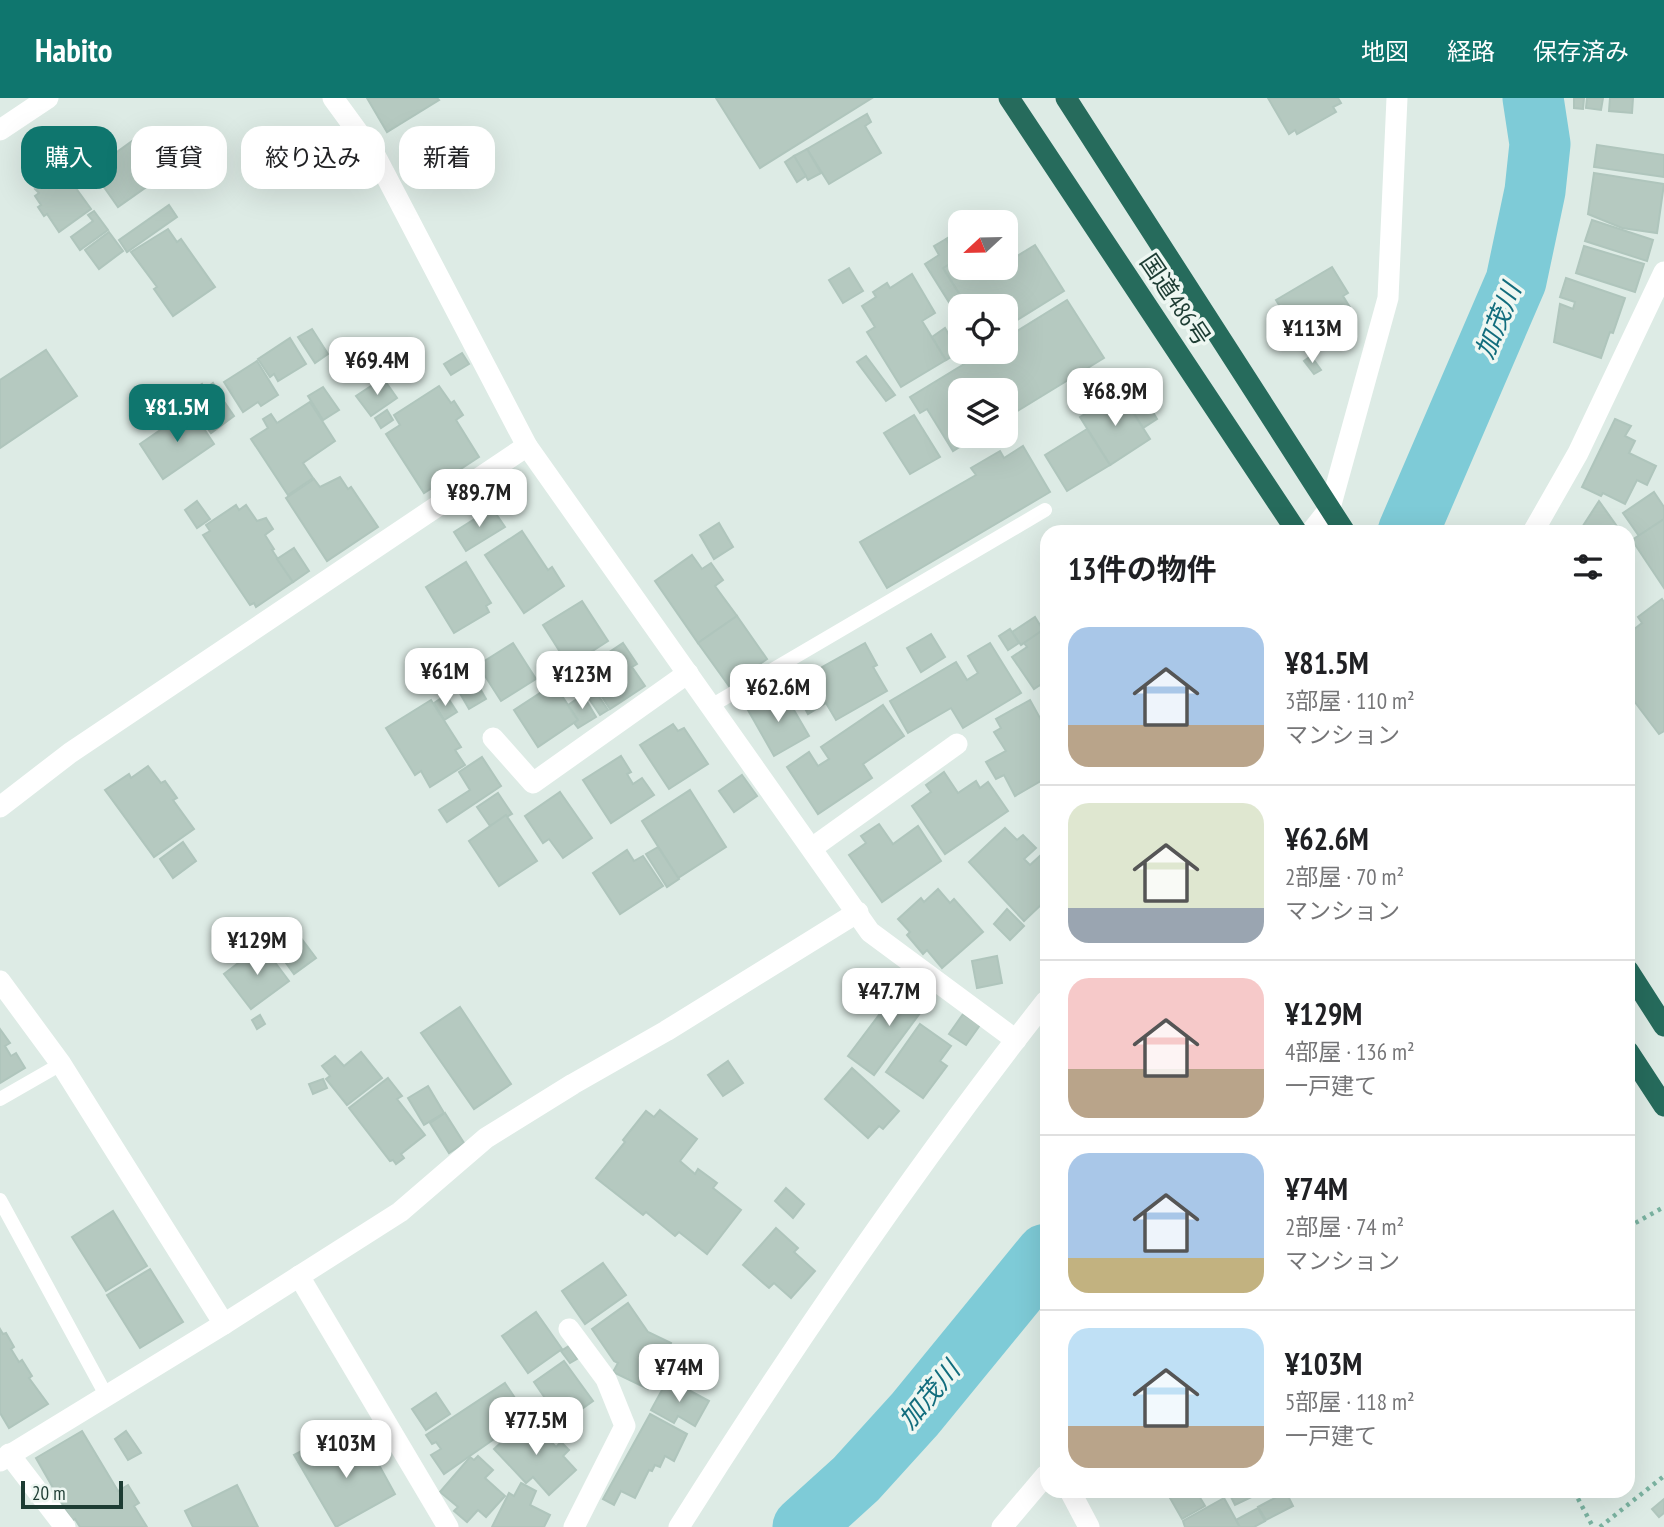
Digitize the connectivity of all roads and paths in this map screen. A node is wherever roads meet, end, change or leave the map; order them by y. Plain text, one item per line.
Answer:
1 (48, 98) edge
2 (333, 98) edge
3 (1009, 98) edge
4 (1066, 98) edge
5 (1397, 98) edge
6 (0, 130) edge
7 (1664, 272) edge
8 (527, 446) junction
9 (1330, 508) junction
10 (1045, 510) dead end
11 (1292, 525) edge
12 (1317, 525) edge
13 (1341, 525) edge
14 (1537, 525) edge
15 (688, 673) junction
16 (711, 706) junction
17 (493, 738) dead end
18 (957, 744) dead end
19 (0, 807) edge
20 (812, 848) junction
21 (858, 912) junction
22 (0, 981) edge
23 (1635, 981) edge
24 (1040, 1009) edge
25 (1664, 1026) edge
26 (1016, 1040) junction
27 (1635, 1062) edge
28 (61, 1064) junction
29 (0, 1099) edge
30 (1664, 1107) edge
31 (0, 1200) edge
32 (1664, 1208) edge
33 (1635, 1223) edge
34 (299, 1276) junction
35 (224, 1324) junction
36 (569, 1329) dead end
37 (106, 1395) junction
38 (5, 1457) edge
39 (1664, 1476) edge
40 (1040, 1482) edge
41 (1074, 1498) edge
42 (1578, 1498) edge
43 (65, 1527) edge
44 (448, 1527) edge
45 (574, 1527) edge
46 (679, 1527) edge
47 (1002, 1527) edge
48 (1089, 1527) edge
49 (1593, 1527) edge
50 (1600, 1527) edge

1 - 6 street
2 - 8 street
3 - 11 highway, 国道486号
4 - 9 highway, 国道486号
5 - 9 street
7 - 14 street
8 - 15 street
8 - 19 street
9 - 12 street
9 - 13 highway, 国道486号
10 - 16 lane
15 - 16 street
15 - 17 street
16 - 20 street
18 - 20 street
20 - 21 street
21 - 26 street
21 - 34 street
22 - 28 street
23 - 25 highway
24 - 26 street
26 - 46 street
27 - 30 highway
28 - 29 lane
28 - 35 street
31 - 37 lane
32 - 33 path
34 - 35 street
34 - 44 street
35 - 37 street
36 - 45 street
37 - 38 street
38 - 43 street
39 - 50 path
40 - 47 street
41 - 48 street
42 - 49 path

